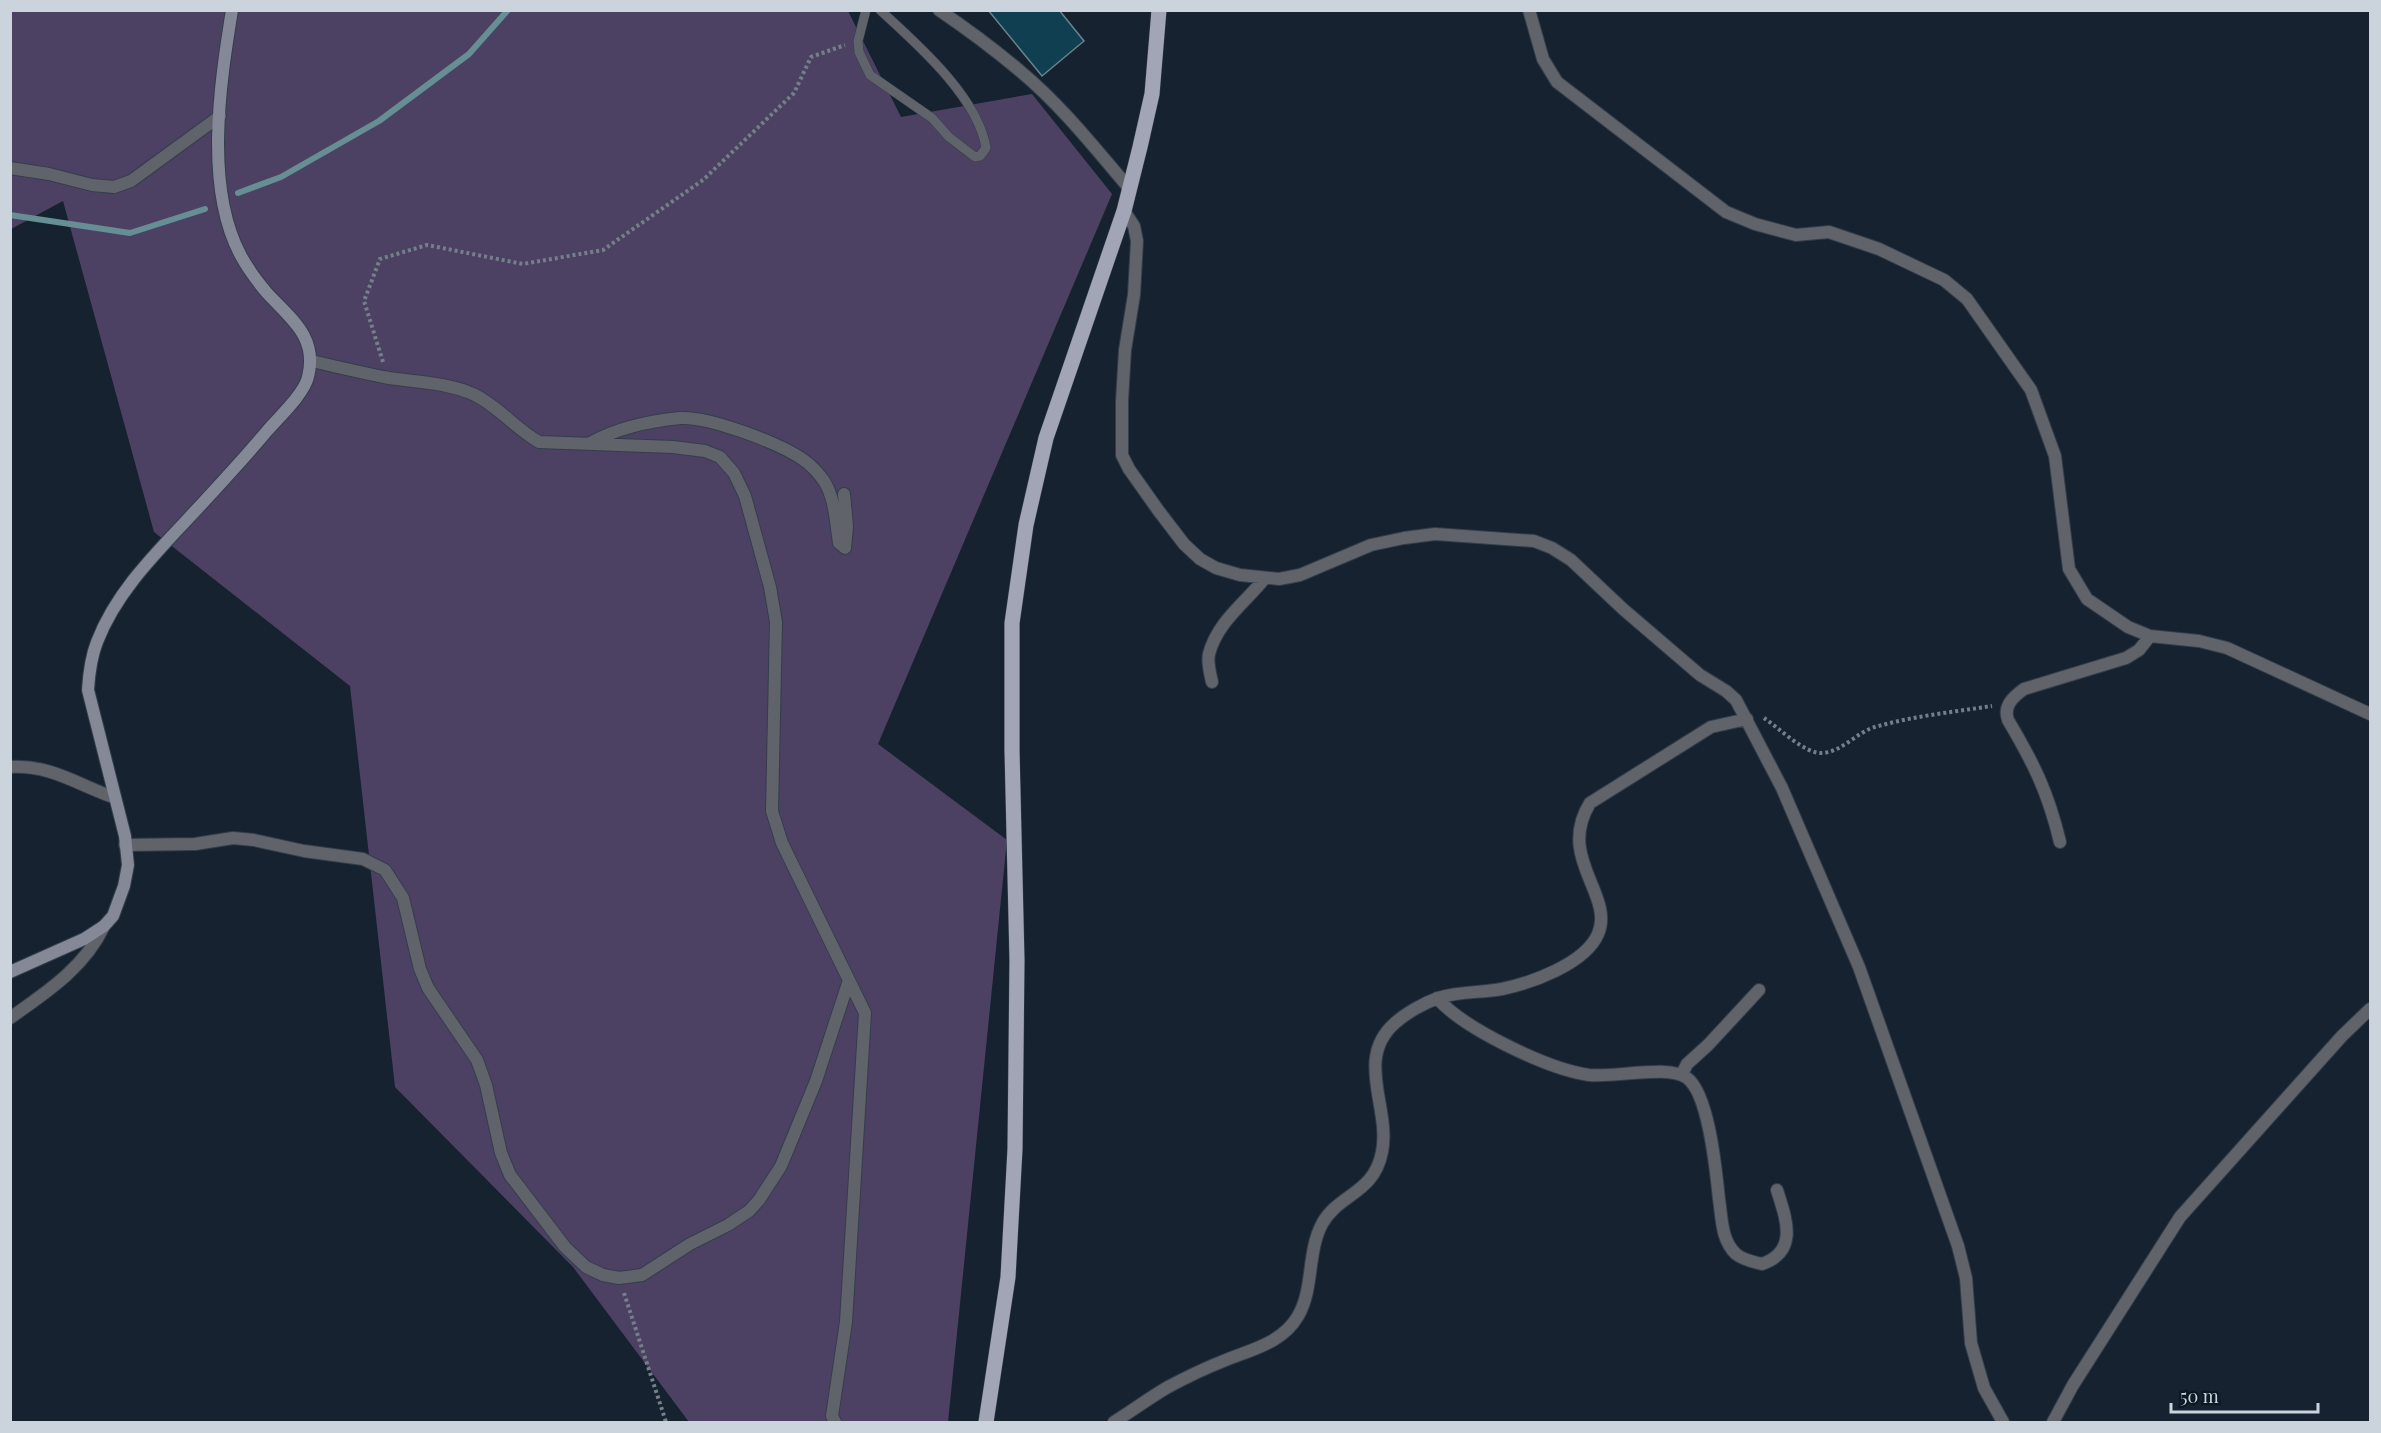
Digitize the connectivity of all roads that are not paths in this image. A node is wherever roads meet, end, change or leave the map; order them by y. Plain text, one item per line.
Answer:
1 (232, 10) edge
2 (866, 10) edge
3 (880, 10) edge
4 (939, 10) edge
5 (1159, 10) edge
6 (1528, 10) edge
7 (220, 116) junction
8 (10, 168) edge
9 (1129, 188) junction
10 (1124, 211) junction
11 (312, 361) junction
12 (590, 443) junction
13 (844, 494) dead end
14 (1265, 578) junction
15 (2150, 636) junction
16 (1212, 682) dead end
17 (2370, 714) edge
18 (1747, 719) junction
19 (10, 767) edge
20 (113, 797) junction
21 (2060, 842) dead end
22 (125, 845) junction
23 (104, 926) junction
24 (10, 972) edge
25 (849, 980) junction
26 (1759, 990) dead end
27 (1437, 998) junction
28 (2370, 1009) edge
29 (10, 1018) edge
30 (1682, 1074) junction
31 (1777, 1190) dead end
32 (834, 1422) edge
33 (986, 1422) edge
34 (1114, 1422) edge
35 (2003, 1422) edge
36 (2053, 1422) edge

1 - 7 street
2 - 3 lane
4 - 9 street
5 - 9 main road
6 - 15 street
7 - 8 street
7 - 11 street
9 - 10 main road
10 - 14 street
10 - 33 main road
11 - 12 street
11 - 20 street
12 - 13 street
12 - 25 street
14 - 16 street
14 - 18 street
15 - 17 street
15 - 21 street
18 - 27 street
18 - 35 street
19 - 20 street
20 - 22 street
22 - 23 street
22 - 25 street
23 - 24 street
23 - 29 street
25 - 32 street
26 - 30 street
27 - 30 street
27 - 34 street
28 - 36 street
30 - 31 street

